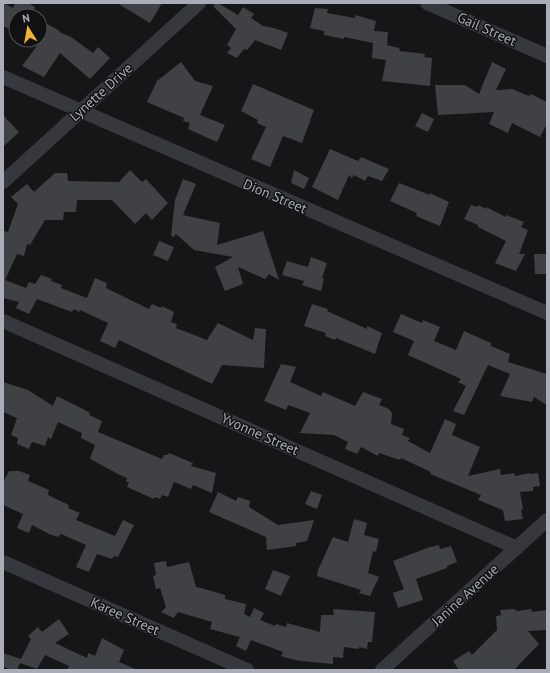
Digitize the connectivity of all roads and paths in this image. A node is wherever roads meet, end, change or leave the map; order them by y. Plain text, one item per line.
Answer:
1 (199, 3) edge
2 (427, 3) edge
3 (547, 56) edge
4 (3, 78) edge
5 (80, 111) junction
6 (3, 182) edge
7 (547, 313) edge
8 (3, 321) edge
9 (547, 520) edge
10 (517, 548) junction
11 (3, 562) edge
12 (247, 670) edge
13 (382, 670) edge

1 - 5 street, Lynette Drive
2 - 3 street, Gail Street
4 - 5 street, Dion Street
5 - 6 street, Lynette Drive
5 - 7 street, Dion Street
8 - 10 street, Yvonne Street
9 - 10 street, Janine Avenue
10 - 13 street, Janine Avenue
11 - 12 street, Karee Street

